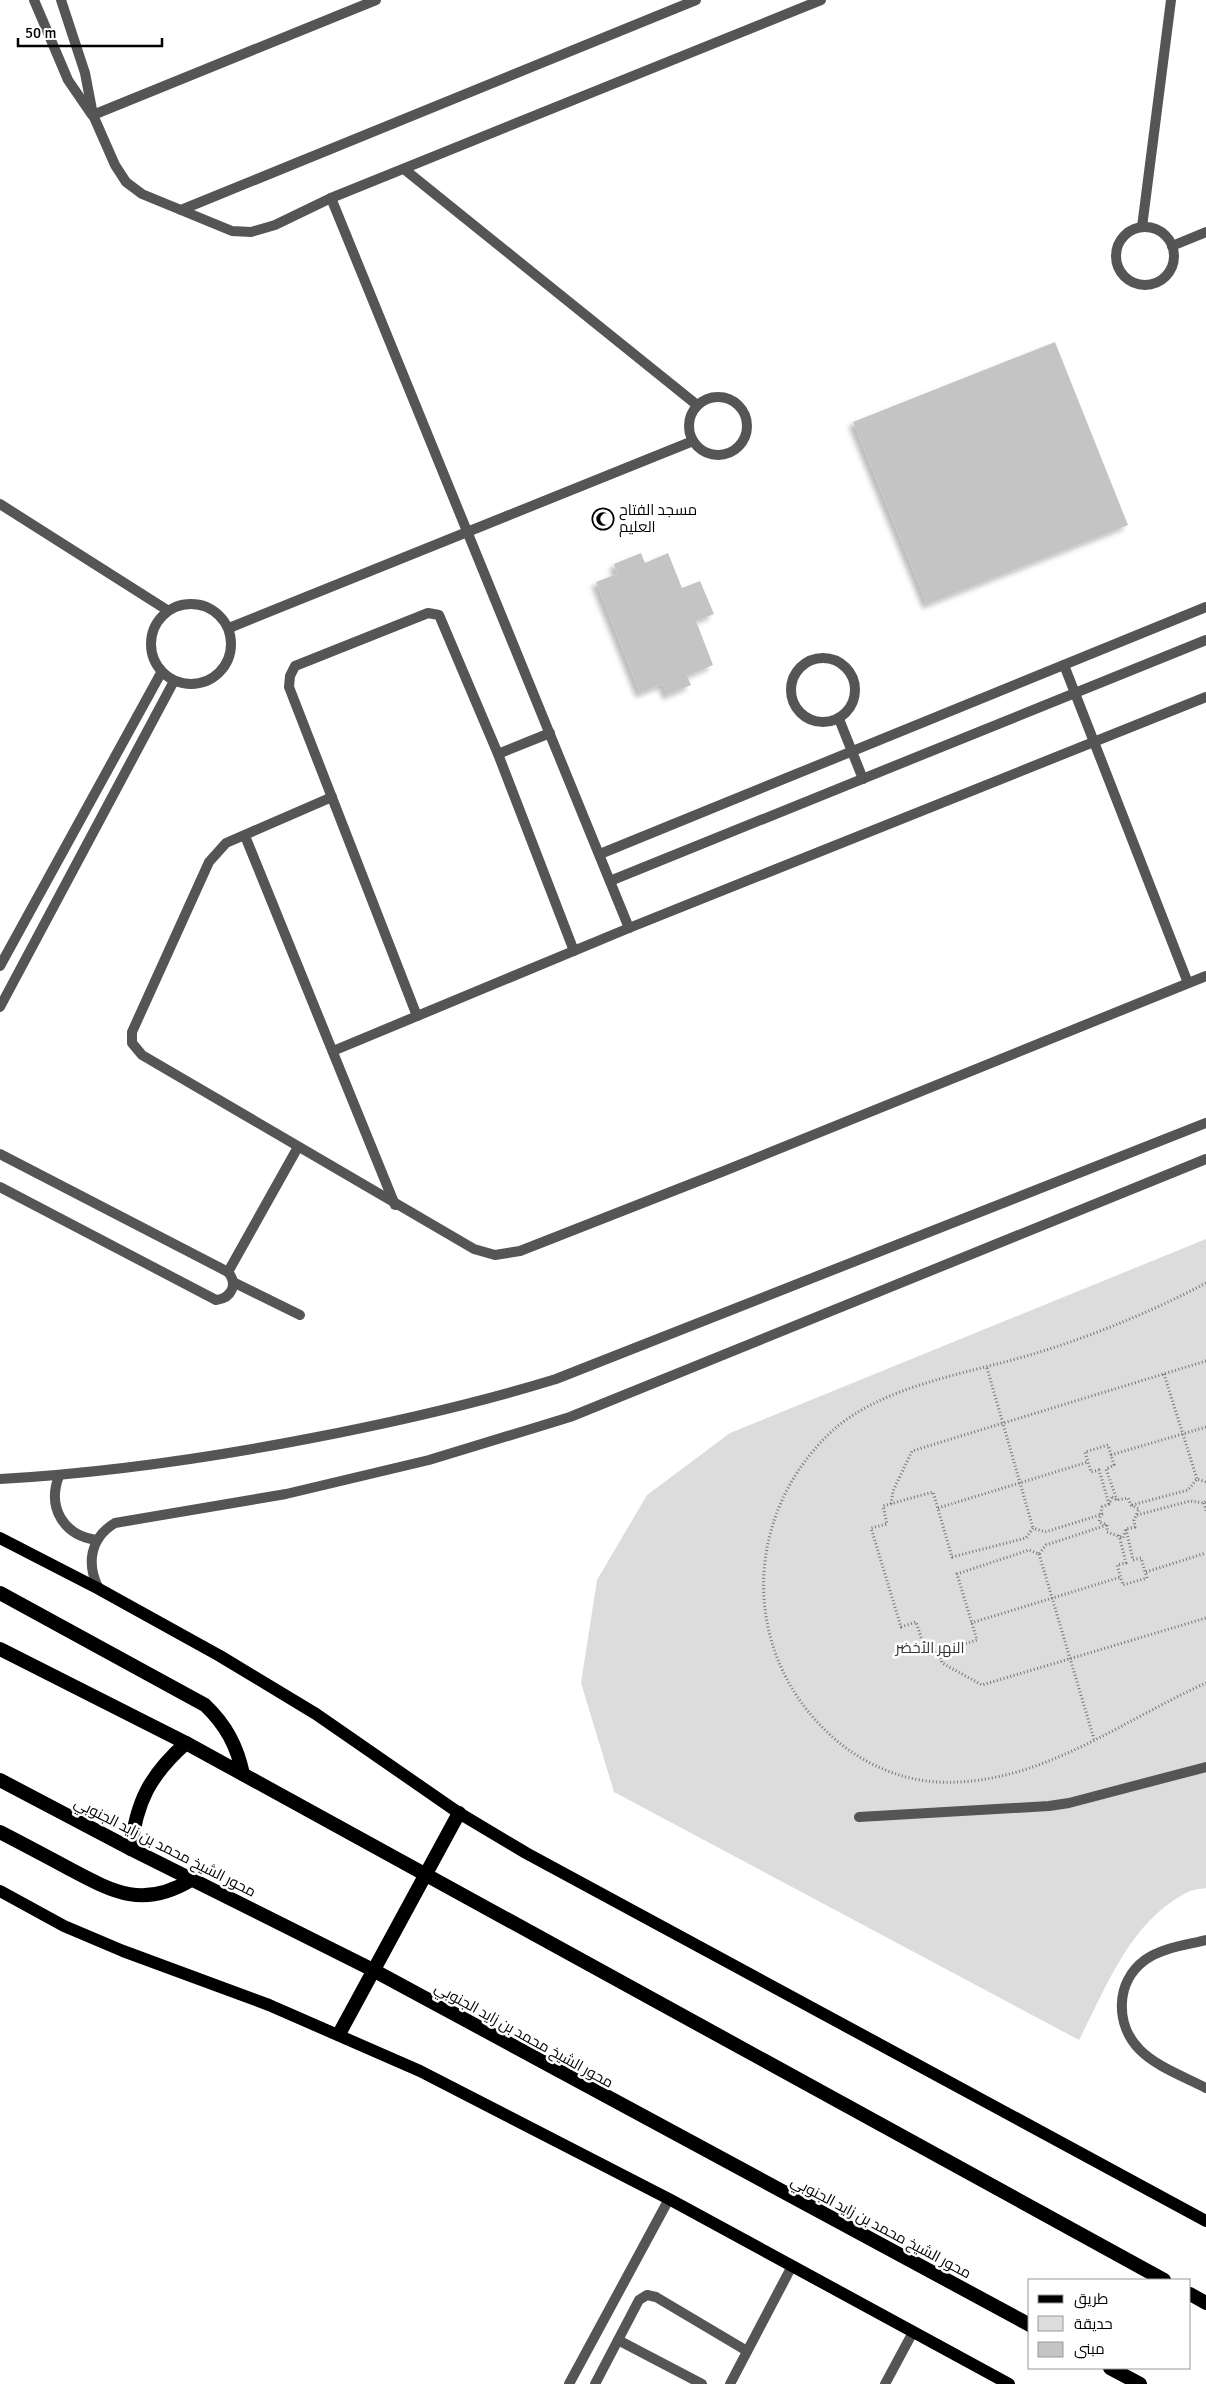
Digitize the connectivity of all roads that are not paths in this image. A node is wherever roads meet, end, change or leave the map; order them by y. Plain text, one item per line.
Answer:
1 (34, 0) edge
2 (61, 0) edge
3 (376, 0) edge
4 (696, 0) edge
5 (822, 0) edge
6 (1171, 0) edge
7 (93, 115) junction
8 (404, 169) junction
9 (331, 198) junction
10 (181, 210) junction
11 (1142, 227) junction
12 (1206, 232) edge
13 (1172, 246) junction
14 (698, 405) junction
15 (693, 440) junction
16 (0, 504) edge
17 (468, 531) junction
18 (1206, 607) edge
19 (167, 610) junction
20 (229, 628) junction
21 (1206, 640) edge
22 (1064, 665) junction
23 (161, 673) junction
24 (174, 682) junction
25 (1075, 693) junction
26 (1206, 697) edge
27 (838, 719) junction
28 (550, 733) junction
29 (1094, 741) junction
30 (852, 752) junction
31 (498, 754) junction
32 (863, 779) junction
33 (332, 796) junction
34 (245, 836) junction
35 (600, 854) junction
36 (610, 881) junction
37 (629, 928) junction
38 (574, 951) junction
39 (0, 966) edge
40 (1206, 976) edge
41 (1188, 983) junction
42 (0, 1007) edge
43 (417, 1016) junction
44 (333, 1051) junction
45 (1206, 1123) edge
46 (298, 1147) junction
47 (0, 1154) edge
48 (1206, 1159) edge
49 (0, 1187) edge
50 (395, 1205) junction
51 (228, 1272) junction
52 (234, 1282) junction
53 (300, 1314) dead end
54 (59, 1476) junction
55 (0, 1479) edge
56 (0, 1538) edge
57 (96, 1540) junction
58 (99, 1589) junction
59 (0, 1593) edge
60 (0, 1649) edge
61 (186, 1743) junction
62 (1206, 1767) edge
63 (243, 1774) junction
64 (0, 1780) edge
65 (459, 1813) junction
66 (859, 1817) dead end
67 (0, 1832) edge
68 (131, 1849) junction
69 (427, 1874) junction
70 (190, 1880) junction
71 (0, 1891) edge
72 (1206, 1940) edge
73 (373, 1970) junction
74 (339, 2034) junction
75 (1206, 2088) edge
76 (669, 2198) junction
77 (1206, 2221) edge
78 (792, 2266) junction
79 (1162, 2279) edge
80 (1191, 2295) edge
81 (1206, 2303) edge
82 (1028, 2324) edge
83 (913, 2332) junction
84 (618, 2340) junction
85 (747, 2351) junction
86 (1112, 2369) edge
87 (569, 2384) edge
88 (595, 2384) edge
89 (702, 2384) edge
90 (730, 2384) edge
91 (885, 2384) edge
92 (1008, 2384) edge
93 (1140, 2384) edge

1 - 7 street
2 - 7 street
3 - 7 street
4 - 10 street
5 - 8 street
6 - 11 street
7 - 10 street
8 - 9 street
8 - 14 street
9 - 10 street
9 - 17 street
11 - 13 street
11 - 13 street
12 - 13 street
14 - 15 street
14 - 15 street
15 - 17 street
16 - 19 street
17 - 20 street
17 - 28 street
18 - 22 street
19 - 20 street
19 - 23 street
20 - 24 street
21 - 25 street
22 - 25 street
22 - 30 street
23 - 24 street
23 - 39 street
24 - 42 street
25 - 29 street
25 - 32 street
26 - 29 street
27 - 27 street
27 - 30 street
28 - 31 street
28 - 35 street
29 - 37 street
29 - 41 street
30 - 32 street
30 - 35 street
31 - 33 street
31 - 38 street
32 - 36 street
33 - 34 street
33 - 43 street
34 - 44 street
34 - 46 street
35 - 36 street
36 - 37 street
37 - 38 street
38 - 43 street
40 - 41 street
41 - 50 street
43 - 44 street
44 - 50 street
45 - 54 street
46 - 50 street
46 - 51 street
47 - 51 street
48 - 57 street
49 - 52 street
51 - 52 street
52 - 53 street
54 - 55 street
54 - 57 street
56 - 58 main road
57 - 58 street
58 - 65 main road
59 - 63 highway
60 - 61 highway
61 - 63 highway
61 - 68 highway
62 - 66 street
63 - 69 highway
64 - 68 highway, محور الشيخ محمد بن زايد الجنوبي
65 - 69 highway
65 - 77 main road
67 - 70 highway
68 - 70 highway, محور الشيخ محمد بن زايد الجنوبي
69 - 73 highway
69 - 79 highway
70 - 73 highway, محور الشيخ محمد بن زايد الجنوبي
71 - 74 main road
72 - 75 street
73 - 74 highway
73 - 82 highway, محور الشيخ محمد بن زايد الجنوبي
74 - 76 main road
76 - 78 main road
76 - 87 street
78 - 83 main road
78 - 85 street
80 - 81 highway
83 - 91 street
83 - 92 main road
84 - 85 street
84 - 88 street
84 - 89 street
85 - 90 street
86 - 93 highway

